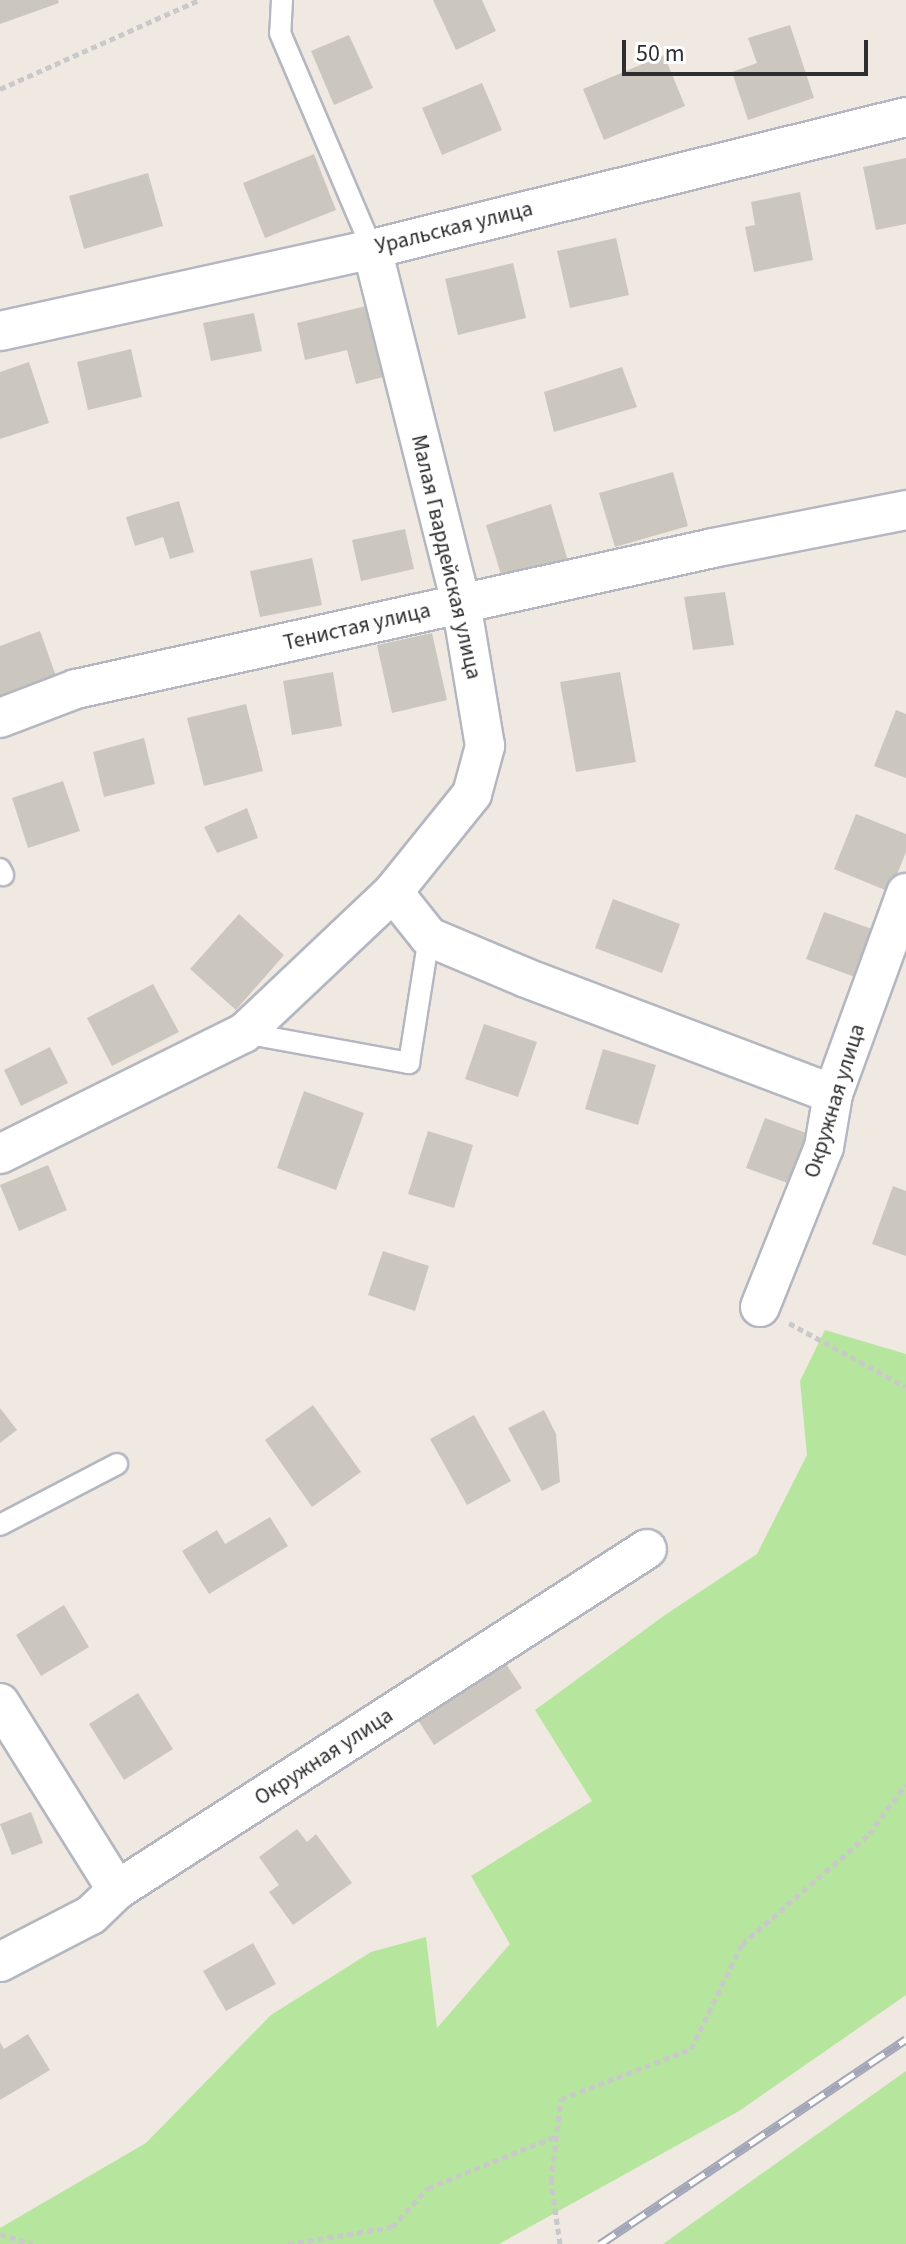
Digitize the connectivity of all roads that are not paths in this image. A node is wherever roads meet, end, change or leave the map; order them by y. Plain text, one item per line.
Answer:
1 (282, 0) edge
2 (899, 116) edge
3 (372, 249) junction
4 (0, 331) edge
5 (906, 510) edge
6 (461, 603) junction
7 (0, 718) edge
8 (393, 892) junction
9 (906, 893) edge
10 (429, 937) junction
11 (244, 1033) junction
12 (833, 1094) junction
13 (0, 1154) edge
14 (760, 1307) road end
15 (117, 1464) dead end
16 (0, 1525) edge
17 (647, 1549) dead end
18 (0, 1703) edge
19 (117, 1890) junction
20 (0, 1962) edge

1 - 3 lane
2 - 3 street, Уральская улица
3 - 4 street, Уральская улица
3 - 6 street, Малая Гвардейская улица
5 - 6 street, Тенистая улица
6 - 7 street, Тенистая улица
6 - 8 street, Малая Гвардейская улица
8 - 10 street
8 - 11 street, Малая Гвардейская улица
9 - 12 street, Окружная улица
10 - 11 lane
10 - 12 street
11 - 13 street, Малая Гвардейская улица
12 - 14 street, Окружная улица
15 - 16 lane
17 - 19 street, Окружная улица
18 - 19 street
19 - 20 street, Окружная улица

